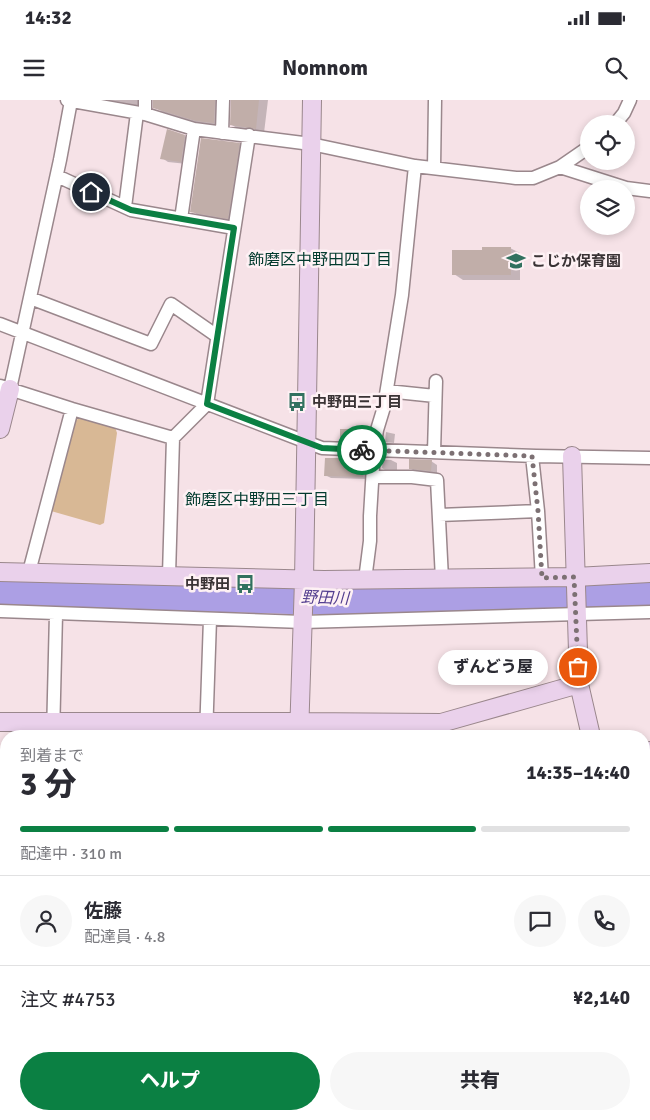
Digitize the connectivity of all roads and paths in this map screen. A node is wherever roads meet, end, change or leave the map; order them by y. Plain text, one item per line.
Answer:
1 (69, 100) edge
2 (145, 100) edge
3 (223, 100) edge
4 (312, 100) edge
5 (435, 100) edge
6 (630, 100) edge
7 (141, 114) junction
8 (622, 115) edge
9 (194, 129) junction
10 (222, 133) junction
11 (249, 135) junction
12 (311, 144) junction
13 (580, 153) edge
14 (415, 166) junction
15 (560, 167) junction
16 (434, 168) junction
17 (57, 176) junction
18 (650, 191) edge
19 (125, 208) junction
20 (181, 219) junction
21 (234, 228) junction
22 (30, 298) junction
23 (0, 324) edge
24 (22, 333) junction
25 (218, 336) junction
26 (436, 381) dead end
27 (5, 387) edge
28 (387, 391) junction
29 (435, 396) junction
30 (207, 404) junction
31 (72, 409) junction
32 (0, 429) edge
33 (173, 438) junction
34 (306, 442) junction
35 (374, 450) junction
36 (434, 452) junction
37 (532, 456) junction
38 (572, 456) junction
39 (650, 458) edge
40 (373, 477) junction
41 (538, 511) junction
42 (439, 515) junction
43 (0, 572) edge
44 (29, 572) junction
45 (650, 573) edge
46 (169, 575) junction
47 (574, 577) junction
48 (542, 578) junction
49 (442, 579) junction
50 (304, 580) junction
51 (365, 580) junction
52 (0, 611) edge
53 (650, 612) edge
54 (56, 614) junction
55 (576, 615) junction
56 (210, 619) junction
57 (303, 622) junction
58 (579, 684) junction
59 (0, 722) edge
60 (53, 729) edge
61 (299, 729) edge
62 (206, 730) edge
63 (442, 730) edge
64 (590, 730) edge

1 - 7 street
1 - 17 street
2 - 7 street
3 - 10 street
4 - 12 street
5 - 16 street
6 - 8 street
7 - 9 street
7 - 19 street
9 - 10 street
9 - 20 street
10 - 11 street
11 - 12 street
11 - 21 street
12 - 14 street
12 - 34 street
13 - 15 street
14 - 16 street
14 - 28 street
15 - 16 street
15 - 18 street
17 - 19 street
17 - 22 street
19 - 20 street
20 - 21 street
21 - 25 street
22 - 24 street
22 - 25 street
23 - 24 street
24 - 27 street
24 - 30 street
25 - 30 street
26 - 29 street
27 - 31 street
27 - 32 street
28 - 29 street
28 - 35 street
29 - 36 street
30 - 33 street
30 - 34 street
31 - 33 street
31 - 44 street
33 - 46 street
34 - 35 street
34 - 50 street
35 - 36 street
35 - 40 street
36 - 37 street
37 - 38 street
37 - 41 street
38 - 39 street
38 - 47 street
40 - 42 street
40 - 51 street
41 - 42 street
41 - 48 street
42 - 49 street
43 - 44 street
44 - 46 street
45 - 47 street
46 - 50 street
47 - 48 street
47 - 55 street
48 - 49 street
49 - 51 street
50 - 51 street
50 - 57 street
52 - 54 street
53 - 55 street
54 - 56 street
54 - 60 street
55 - 57 street
55 - 58 street
56 - 57 street
56 - 62 street
57 - 61 street
58 - 63 street
58 - 64 street
59 - 60 street
60 - 62 street
61 - 62 street
61 - 63 street

